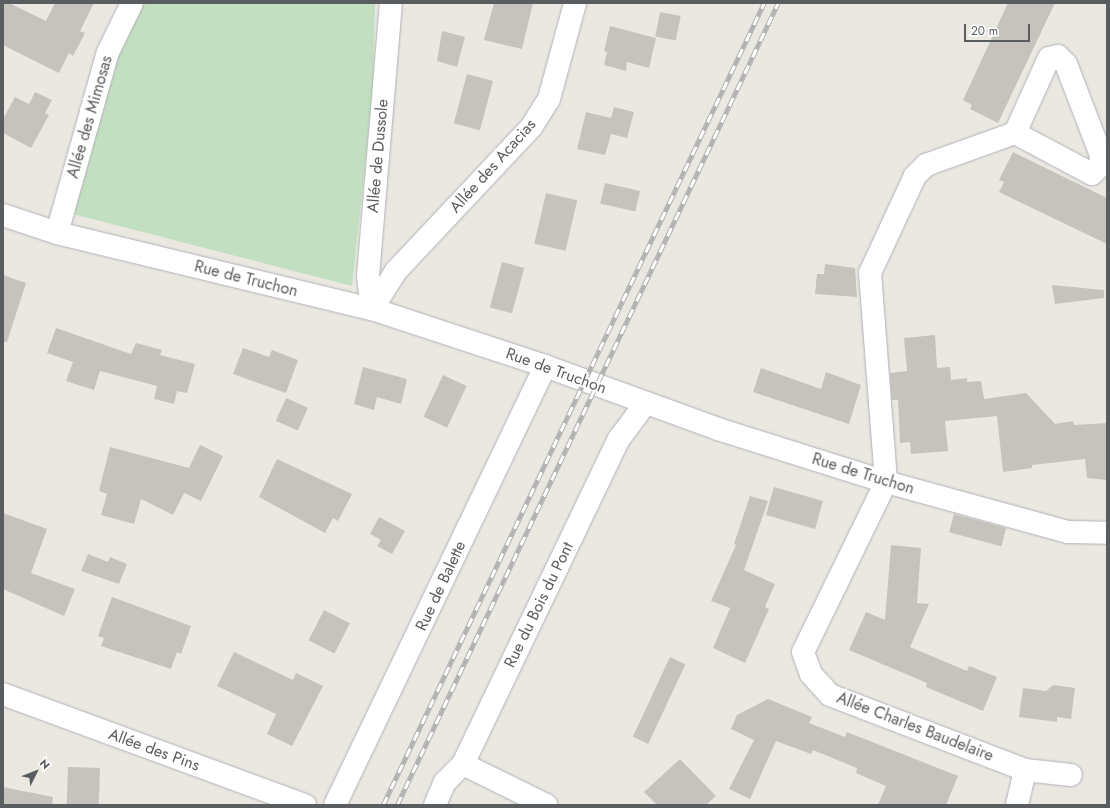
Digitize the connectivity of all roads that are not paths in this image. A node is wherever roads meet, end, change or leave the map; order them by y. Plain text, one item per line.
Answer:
1 (132, 3) edge
2 (391, 3) edge
3 (575, 3) edge
4 (1015, 133) junction
5 (3, 215) edge
6 (57, 233) junction
7 (372, 309) junction
8 (545, 366) junction
9 (645, 404) junction
10 (886, 482) junction
11 (1107, 533) edge
12 (3, 694) edge
13 (463, 764) junction
14 (1025, 770) junction
15 (1071, 775) dead end
16 (305, 805) edge
17 (335, 805) edge
18 (435, 805) edge
19 (546, 805) edge
20 (1018, 805) edge

1 - 6 street, Allée des Mimosas
2 - 7 street, Allée de Dussole
3 - 7 street, Allée des Acacias
4 - 4 street
4 - 10 street
5 - 6 street, Rue de Truchon
6 - 7 street, Rue de Truchon
7 - 8 street, Rue de Truchon
8 - 9 street, Rue de Truchon
8 - 17 street, Rue de Balette
9 - 10 street, Rue de Truchon
9 - 13 street, Rue du Bois du Pont
10 - 11 street, Rue de Truchon
10 - 14 street, Allée Charles Baudelaire
12 - 16 street, Allée des Pins
13 - 18 street, Rue du Bois du Pont
13 - 19 street
14 - 15 street, Allée Charles Baudelaire
14 - 20 street

